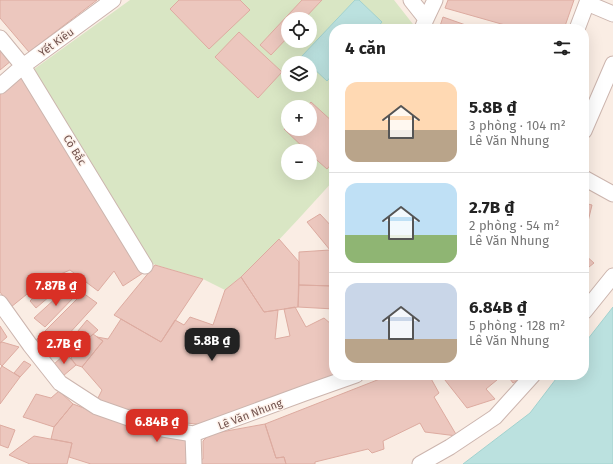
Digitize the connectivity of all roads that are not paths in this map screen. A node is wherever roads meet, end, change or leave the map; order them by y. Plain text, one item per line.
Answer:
1 (113, 0) edge
2 (411, 0) edge
3 (435, 0) edge
4 (587, 1) edge
5 (613, 14) edge
6 (424, 24) edge
7 (579, 24) edge
8 (0, 38) edge
9 (23, 66) junction
10 (612, 71) edge
11 (0, 86) edge
12 (589, 120) edge
13 (589, 181) edge
14 (613, 194) edge
15 (145, 266) dead end
16 (613, 276) edge
17 (0, 303) edge
18 (589, 306) edge
19 (342, 380) edge
20 (528, 380) edge
21 (193, 434) junction
22 (194, 464) edge
23 (420, 464) edge

1 - 9 street, Yết Kiêu
2 - 6 street
3 - 6 street
4 - 5 street
4 - 7 street
8 - 9 street, Cô Bắc
9 - 11 street, Yết Kiêu
9 - 15 street, Cô Bắc
10 - 12 street
13 - 14 street
16 - 18 street
17 - 21 street, Lê Văn Nhung
19 - 21 street, Lê Văn Nhung
20 - 23 street
21 - 22 street

